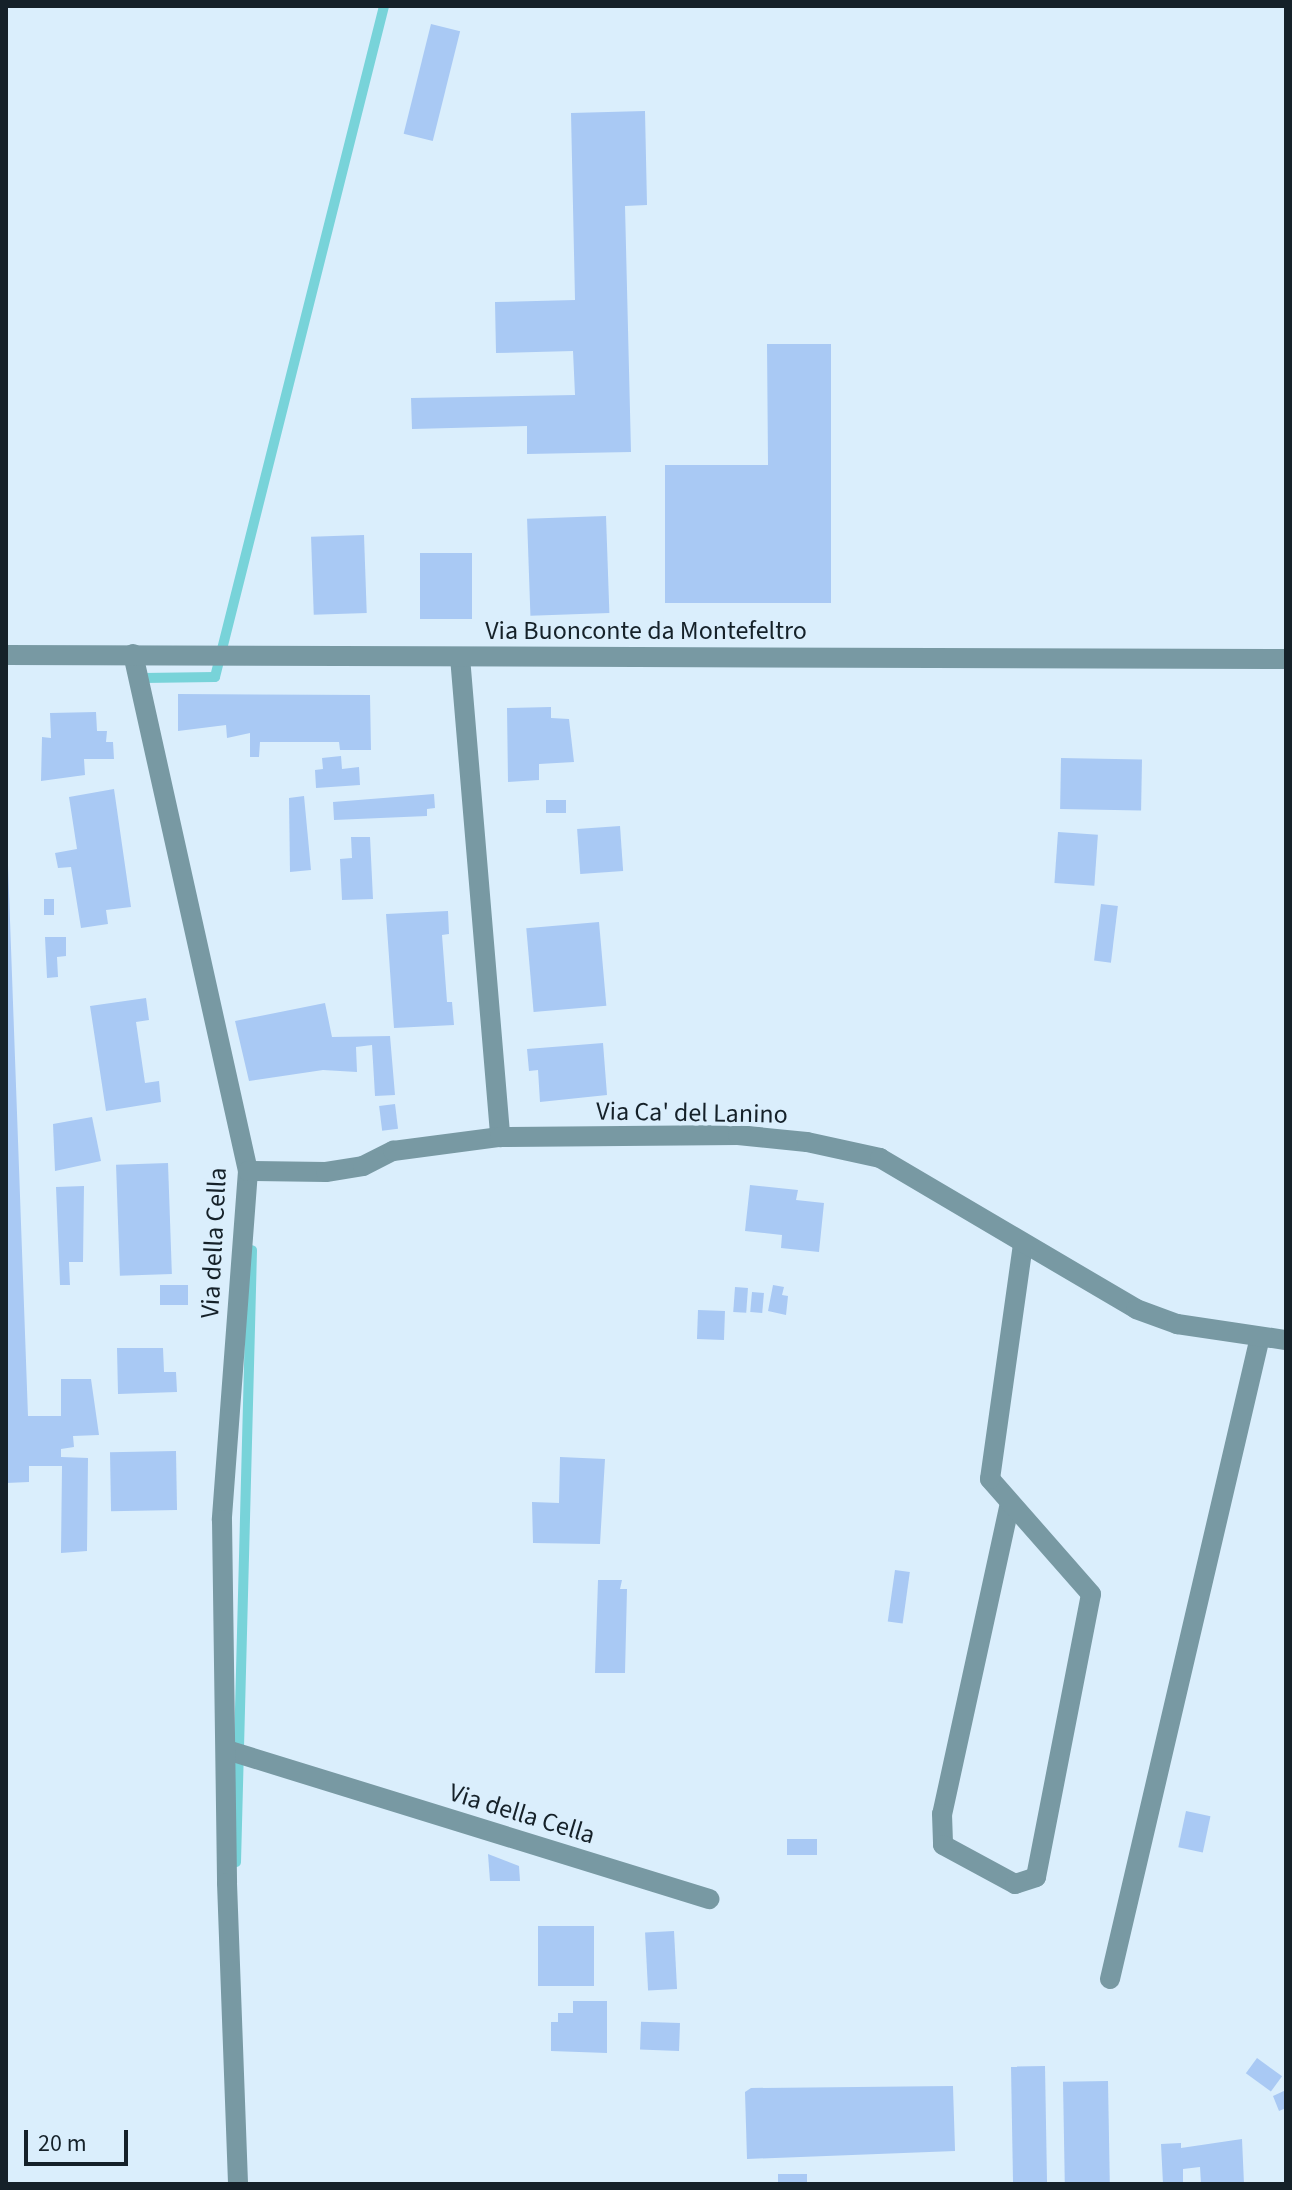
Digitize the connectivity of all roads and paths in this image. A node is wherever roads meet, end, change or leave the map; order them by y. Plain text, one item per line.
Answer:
1 (133, 654) junction
2 (6, 655) edge
3 (460, 657) junction
4 (1286, 659) edge
5 (500, 1137) junction
6 (248, 1171) junction
7 (1023, 1244) junction
8 (1260, 1337) junction
9 (1286, 1340) edge
10 (1010, 1503) junction
11 (227, 1750) junction
12 (709, 1899) dead end
13 (1110, 1979) dead end
14 (238, 2184) edge

1 - 2 street, Via Buonconte da Montefeltro
1 - 3 street, Via Buonconte da Montefeltro
1 - 6 street, Via della Cella
3 - 4 street, Via Buonconte da Montefeltro
3 - 5 street
5 - 6 street, Via Ca' del Lanino
5 - 7 street, Via Ca' del Lanino
6 - 11 street, Via della Cella
7 - 8 street, Via Ca' del Lanino
7 - 10 street
8 - 9 street, Via Ca' del Lanino
8 - 13 street
10 - 10 street
11 - 12 street, Via della Cella
11 - 14 street, Via della Cella

